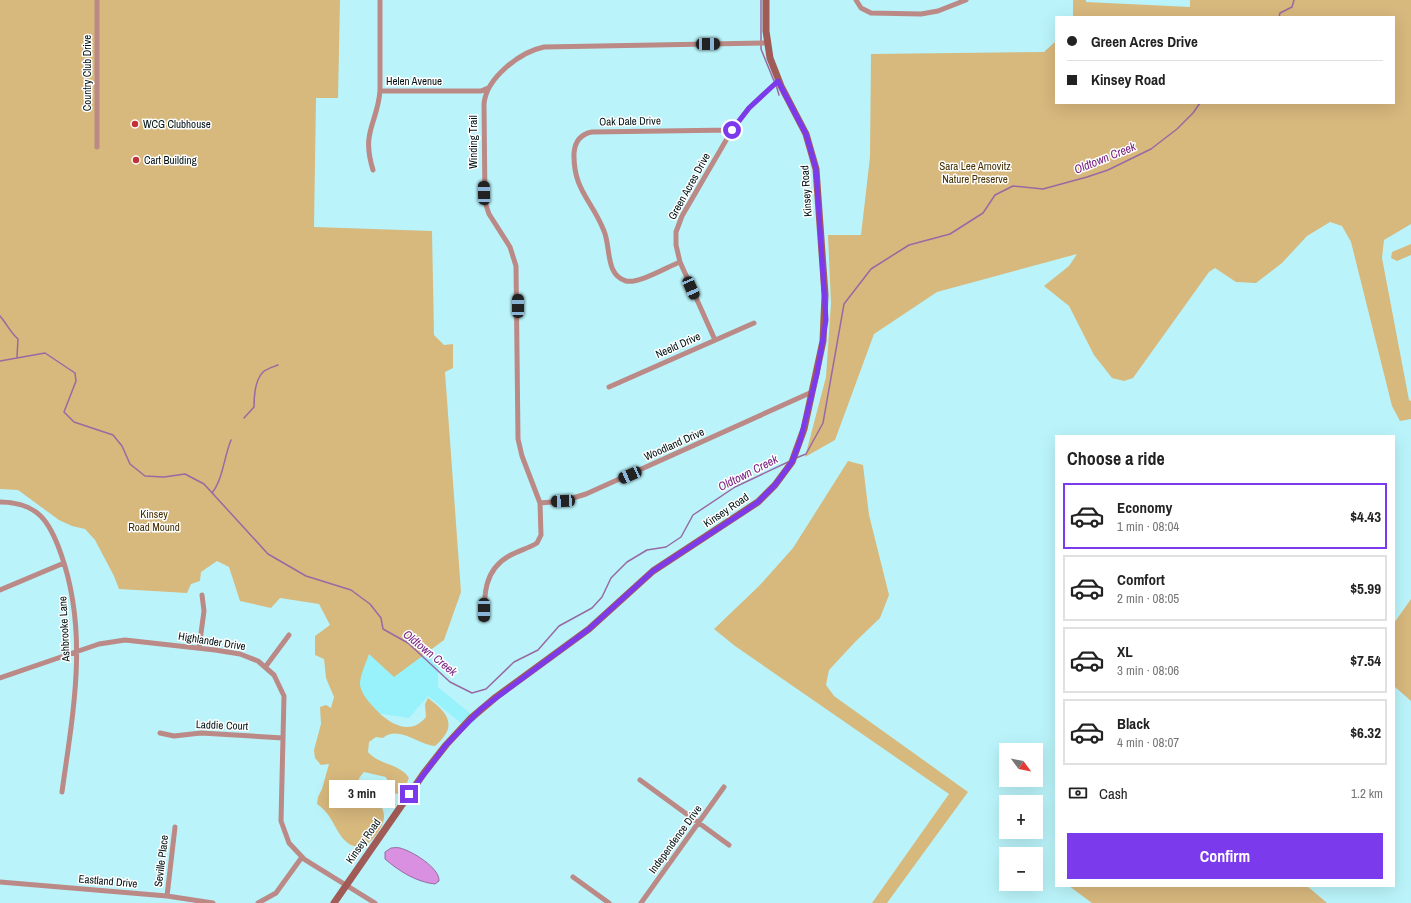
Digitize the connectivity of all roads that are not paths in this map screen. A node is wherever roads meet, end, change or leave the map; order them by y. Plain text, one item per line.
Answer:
1 (96, 0) edge
2 (380, 0) edge
3 (766, 0) edge
4 (856, 0) edge
5 (966, 0) edge
6 (767, 43) junction
7 (778, 81) junction
8 (489, 86) junction
9 (380, 91) junction
10 (732, 130) junction
11 (97, 146) dead end
12 (373, 170) dead end
13 (680, 262) junction
14 (754, 322) dead end
15 (715, 340) junction
16 (609, 387) dead end
17 (812, 392) junction
18 (0, 502) edge
19 (540, 503) junction
20 (64, 563) junction
21 (0, 590) edge
22 (202, 595) dead end
23 (484, 620) dead end
24 (289, 635) dead end
25 (199, 648) junction
26 (77, 652) junction
27 (266, 666) junction
28 (0, 678) edge
29 (160, 733) dead end
30 (283, 738) junction
31 (640, 780) dead end
32 (724, 787) dead end
33 (62, 792) dead end
34 (699, 823) junction
35 (175, 827) dead end
36 (729, 845) dead end
37 (302, 857) junction
38 (573, 877) dead end
39 (0, 882) edge
40 (346, 884) junction
41 (166, 896) junction
42 (213, 903) edge
43 (258, 903) edge
44 (334, 903) edge
45 (375, 903) edge
46 (610, 903) edge
47 (641, 903) edge

1 - 11 street, Country Club Drive
2 - 9 street, Helen Avenue
3 - 6 street, Kinsey Road
4 - 5 street
6 - 7 street, Kinsey Road
6 - 8 street
7 - 10 street, Green Acres Drive
7 - 17 street, Kinsey Road
8 - 9 street, Helen Avenue
8 - 19 street, Winding Trail
9 - 12 street
10 - 13 street, Green Acres Drive
10 - 13 street, Oak Dale Drive
13 - 15 street, Green Acres Drive
14 - 15 street, Neeld Drive
15 - 16 street, Neeld Drive
17 - 19 street, Woodland Drive
17 - 40 street, Kinsey Road
18 - 20 street, Ashbrooke Lane
19 - 23 street
20 - 21 street
20 - 26 street, Ashbrooke Lane
22 - 25 street
24 - 27 street
25 - 26 street, Highlander Drive
25 - 27 street, Highlander Drive
26 - 28 street, Highlander Drive
26 - 33 street, Ashbrooke Lane
27 - 30 street
29 - 30 street, Laddie Court
30 - 37 street
31 - 34 street
32 - 34 street, Independence Drive
34 - 36 street
34 - 47 street, Independence Drive
35 - 41 street, Seville Place
37 - 40 street
37 - 43 street
38 - 46 street
39 - 41 street, Eastland Drive
40 - 44 street, Kinsey Road
40 - 45 street
41 - 42 street, Eastland Drive

